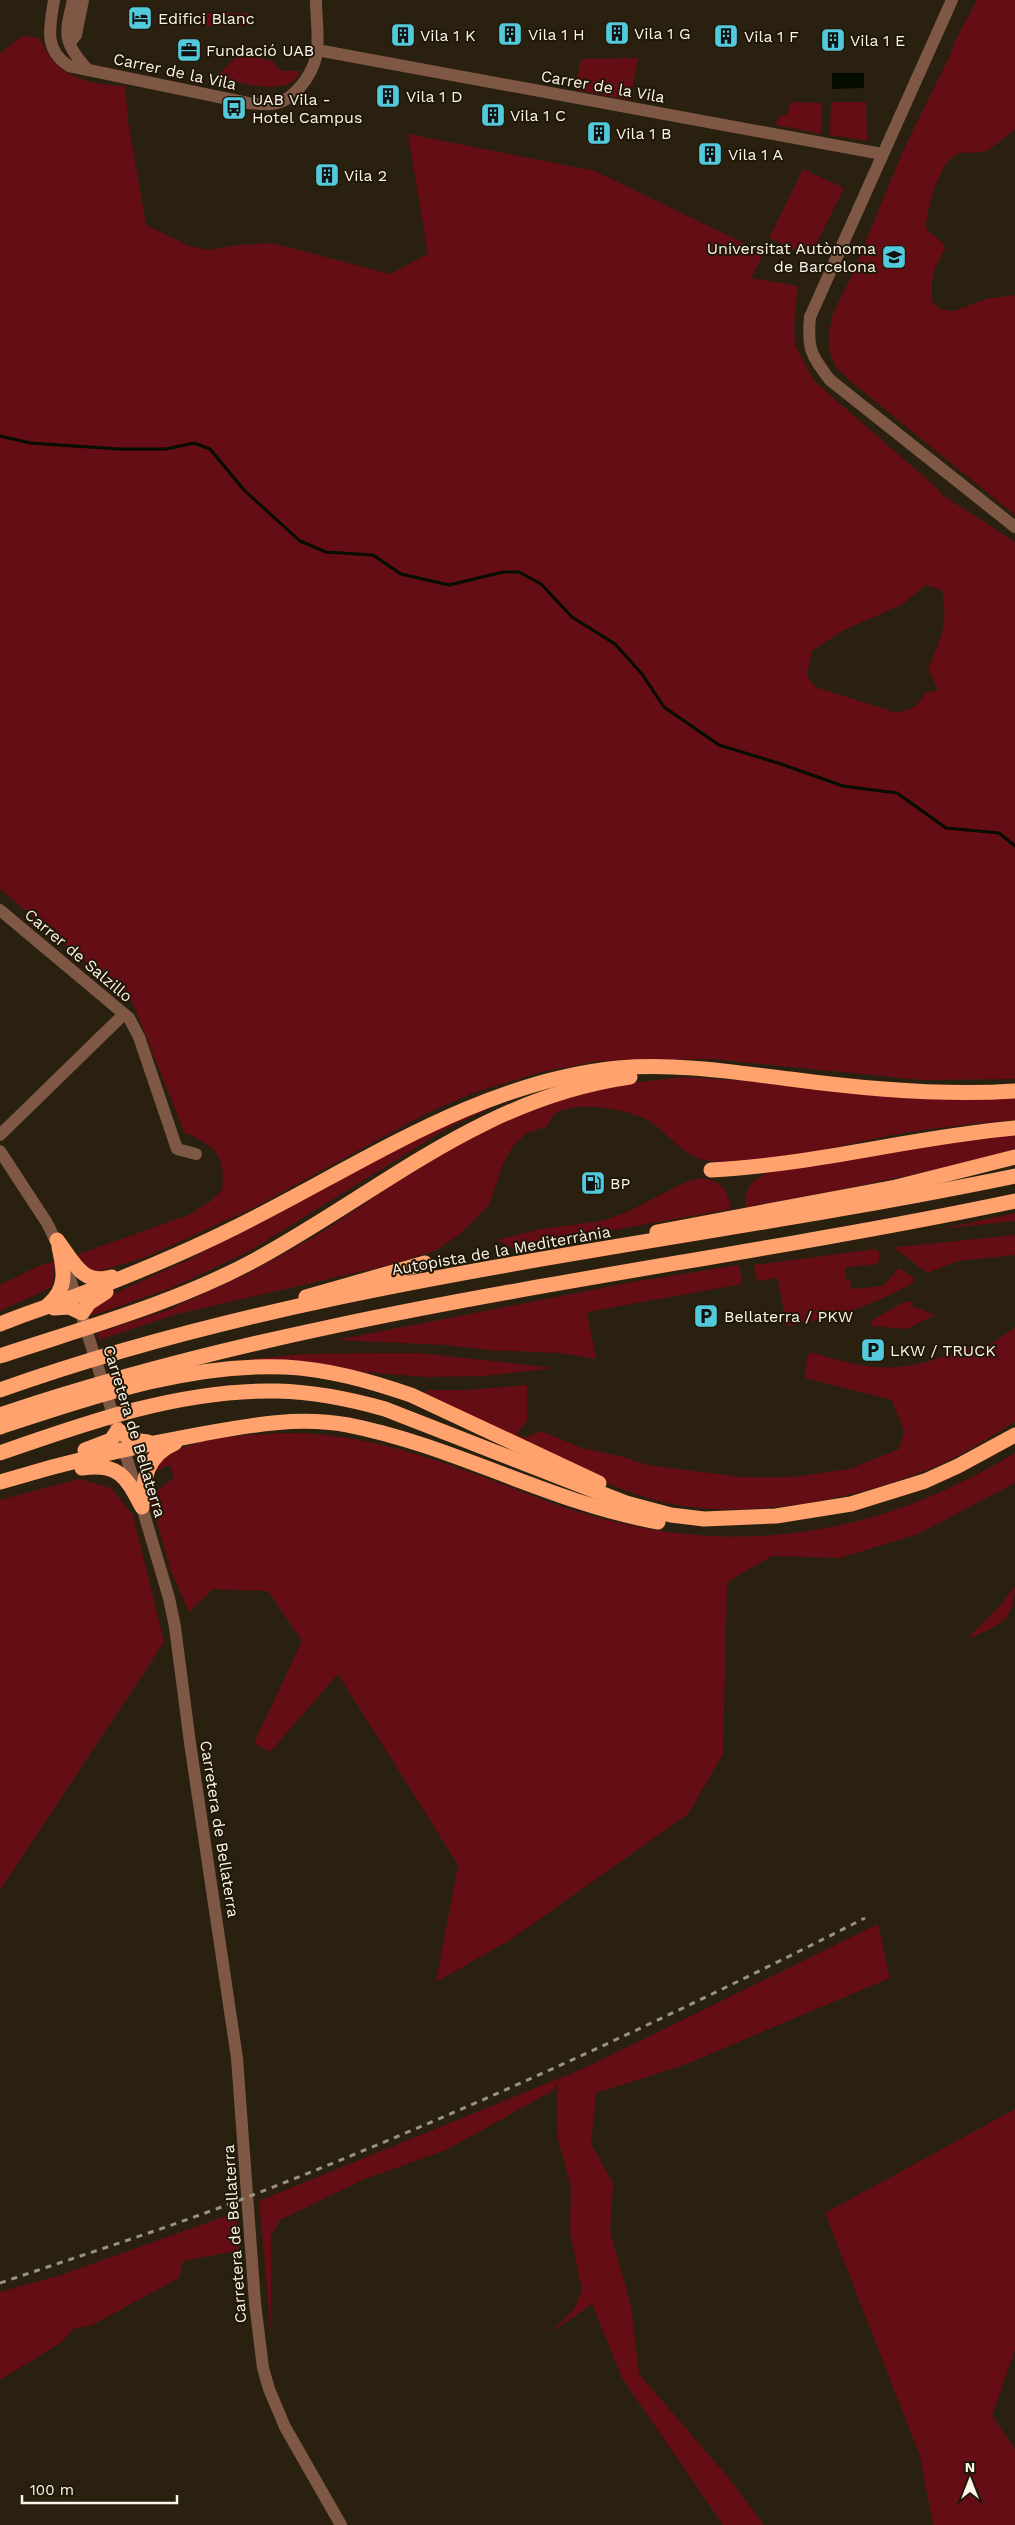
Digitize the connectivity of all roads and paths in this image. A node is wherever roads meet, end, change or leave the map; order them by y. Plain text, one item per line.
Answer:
1 (54, 0) edge
2 (73, 0) edge
3 (83, 0) edge
4 (316, 0) edge
5 (952, 0) edge
6 (70, 42) junction
7 (317, 50) junction
8 (87, 69) junction
9 (882, 154) junction
10 (1015, 527) edge
11 (0, 910) edge
12 (124, 1014) junction
13 (751, 1075) junction
14 (1015, 1091) edge
15 (1015, 1128) edge
16 (0, 1136) edge
17 (0, 1151) edge
18 (196, 1154) dead end
19 (1015, 1157) edge
20 (711, 1170) dead end
21 (1015, 1176) edge
22 (1015, 1201) edge
23 (58, 1244) junction
24 (585, 1251) junction
25 (162, 1262) junction
26 (425, 1263) dead end
27 (76, 1296) junction
28 (41, 1309) junction
29 (82, 1313) junction
30 (0, 1324) edge
31 (223, 1324) junction
32 (0, 1356) edge
33 (0, 1390) edge
34 (0, 1415) edge
35 (0, 1427) edge
36 (118, 1430) junction
37 (200, 1434) junction
38 (1015, 1435) edge
39 (157, 1442) junction
40 (124, 1450) junction
41 (0, 1453) edge
42 (0, 1477) edge
43 (16, 1477) junction
44 (0, 1482) edge
45 (851, 1504) junction
46 (142, 1507) junction
47 (776, 1516) junction
48 (341, 2525) edge

1 - 8 street, Carrer de la Vila
2 - 6 street, Carrer de la Vila
3 - 6 street
4 - 7 street, Carrer de la Vila
5 - 9 street
6 - 8 street, Carrer de la Vila
7 - 8 street, Carrer de la Vila
7 - 9 street, Carrer de la Vila
9 - 10 street
11 - 12 street, Carrer de Salzillo
12 - 16 street
12 - 18 street, Carrer de Salzillo
13 - 14 highway
13 - 25 highway
13 - 32 highway
15 - 20 highway
17 - 23 street, Carretera de Bellaterra
19 - 24 highway
21 - 24 highway, Autopista de la Mediterrània
22 - 34 highway
23 - 25 highway
23 - 27 street, Carretera de Bellaterra
23 - 28 highway
24 - 31 highway, Autopista de la Mediterrània
25 - 27 highway
25 - 29 highway
26 - 31 highway
27 - 28 highway
27 - 29 street, Carretera de Bellaterra
28 - 29 highway
28 - 30 highway
29 - 36 street, Carretera de Bellaterra
31 - 33 highway, Autopista de la Mediterrània
35 - 47 highway
36 - 39 highway
36 - 40 street, Carretera de Bellaterra
36 - 42 highway
37 - 39 highway
37 - 45 highway
37 - 46 highway
38 - 45 highway
39 - 40 highway
40 - 43 highway
40 - 46 street, Carretera de Bellaterra
41 - 47 highway
43 - 44 highway
43 - 46 highway
45 - 47 highway
46 - 48 street, Carretera de Bellaterra

